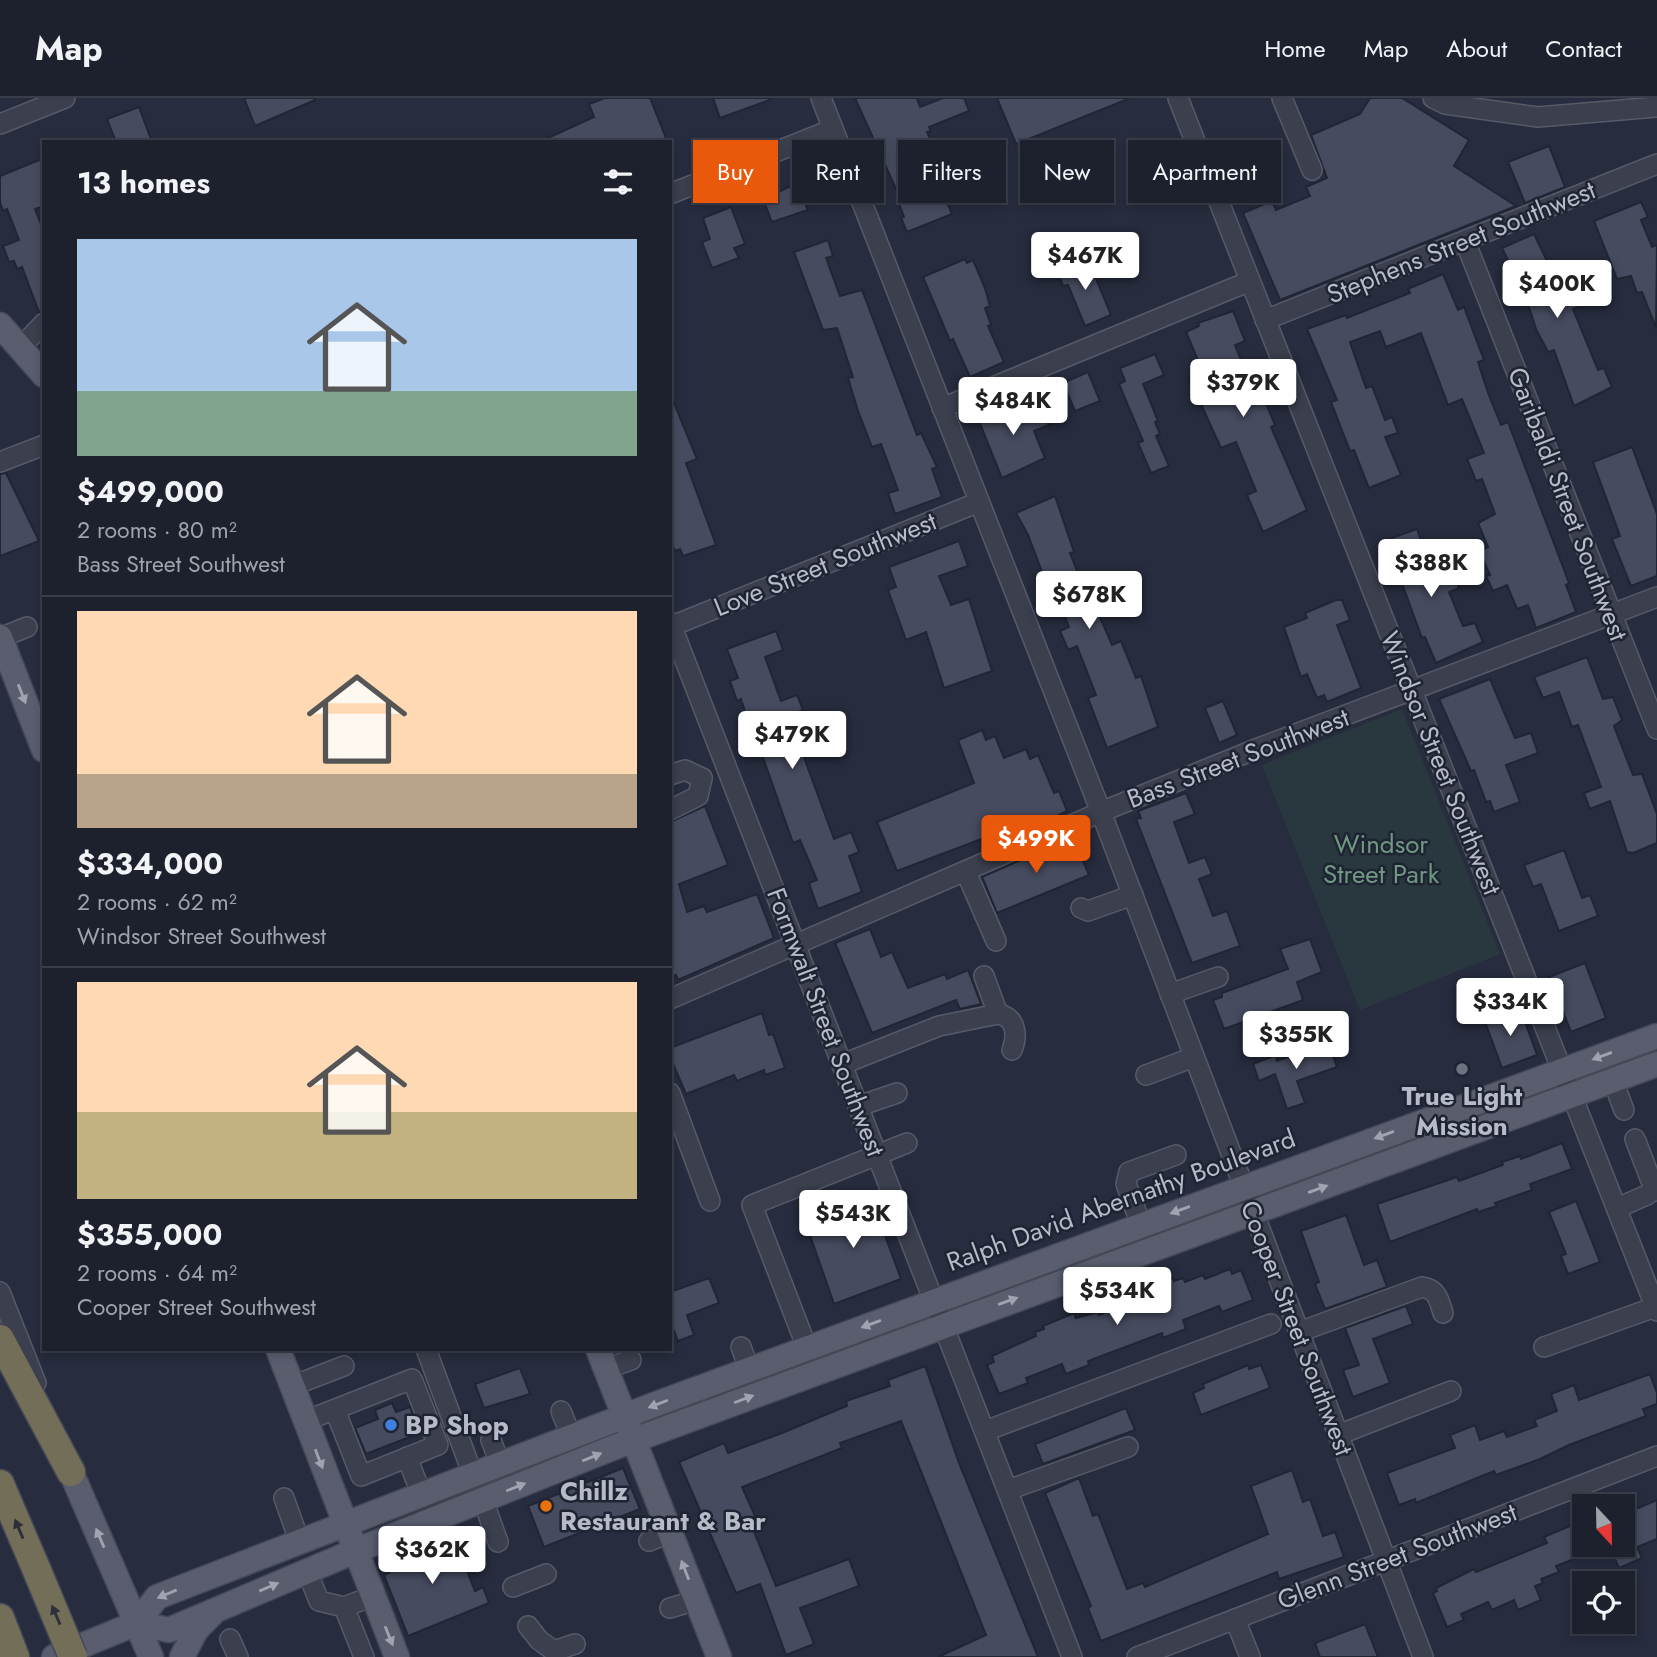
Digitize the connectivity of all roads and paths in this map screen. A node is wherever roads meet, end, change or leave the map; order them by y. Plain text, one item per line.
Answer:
1 (65, 98) edge
2 (821, 98) edge
3 (1178, 98) edge
4 (1282, 98) edge
5 (1433, 98) edge
6 (1657, 107) edge
7 (0, 124) edge
8 (833, 130) junction
9 (1657, 163) edge
10 (1311, 170) dead end
11 (672, 193) edge
12 (1465, 241) junction
13 (1250, 282) junction
14 (1265, 320) junction
15 (0, 325) edge
16 (42, 325) edge
17 (20, 348) junction
18 (42, 373) edge
19 (942, 408) junction
20 (42, 446) edge
21 (0, 462) edge
22 (979, 502) junction
23 (1657, 597) edge
24 (1611, 614) junction
25 (672, 624) edge
26 (27, 627) dead end
27 (672, 627) edge
28 (0, 638) edge
29 (1412, 691) junction
30 (1657, 729) edge
31 (42, 745) edge
32 (727, 767) junction
33 (672, 774) edge
34 (702, 778) junction
35 (672, 809) edge
36 (1101, 812) junction
37 (966, 872) junction
38 (1133, 895) junction
39 (1081, 908) dead end
40 (996, 941) dead end
41 (796, 946) junction
42 (984, 976) dead end
43 (1218, 977) dead end
44 (1170, 994) junction
45 (672, 998) edge
46 (998, 1014) junction
47 (1657, 1036) edge
48 (1013, 1050) dead end
49 (1194, 1057) junction
50 (843, 1064) junction
51 (1657, 1064) edge
52 (1563, 1070) junction
53 (1146, 1075) dead end
54 (1613, 1081) junction
55 (897, 1093) dead end
56 (1574, 1096) junction
57 (672, 1098) edge
58 (859, 1106) junction
59 (1624, 1110) dead end
60 (1635, 1139) dead end
61 (907, 1143) dead end
62 (878, 1154) junction
63 (1176, 1155) dead end
64 (1244, 1187) junction
65 (1651, 1193) edge
66 (710, 1201) dead end
67 (1617, 1208) junction
68 (1253, 1212) junction
69 (1141, 1225) junction
70 (0, 1292) edge
71 (935, 1300) junction
72 (1656, 1309) edge
73 (1443, 1313) dead end
74 (944, 1324) junction
75 (1271, 1324) dead end
76 (1299, 1332) junction
77 (0, 1339) edge
78 (1544, 1347) dead end
79 (807, 1348) junction
80 (279, 1351) edge
81 (427, 1351) edge
82 (602, 1359) edge
83 (631, 1360) dead end
84 (344, 1366) dead end
85 (292, 1386) junction
86 (1451, 1391) dead end
87 (335, 1410) junction
88 (561, 1411) dead end
89 (625, 1416) junction
90 (305, 1421) junction
91 (985, 1431) junction
92 (1338, 1435) junction
93 (571, 1436) junction
94 (491, 1440) dead end
95 (634, 1440) junction
96 (1128, 1447) dead end
97 (1657, 1455) edge
98 (407, 1457) junction
99 (500, 1464) junction
100 (71, 1472) junction
101 (473, 1475) junction
102 (0, 1484) edge
103 (1008, 1490) junction
104 (422, 1496) junction
105 (284, 1498) dead end
106 (482, 1500) junction
107 (345, 1527) junction
108 (498, 1542) dead end
109 (300, 1543) junction
110 (355, 1551) junction
111 (1386, 1560) junction
112 (307, 1571) junction
113 (546, 1574) dead end
114 (215, 1575) junction
115 (513, 1587) dead end
116 (373, 1596) junction
117 (697, 1600) junction
118 (344, 1607) junction
119 (220, 1608) junction
120 (670, 1608) dead end
121 (0, 1618) edge
122 (1235, 1619) junction
123 (137, 1623) junction
124 (528, 1626) dead end
125 (575, 1644) dead end
126 (15, 1657) edge
127 (54, 1657) edge
128 (74, 1657) edge
129 (151, 1657) edge
130 (182, 1657) edge
131 (364, 1657) edge
132 (397, 1657) edge
133 (719, 1657) edge
134 (1072, 1657) edge
135 (1137, 1657) edge
136 (1250, 1657) edge
137 (1423, 1657) edge

1 - 7 street
2 - 8 street, Cooper Street Southwest
3 - 13 street, Windsor Street Southwest
4 - 10 street
5 - 6 street
8 - 11 street
8 - 19 street, Cooper Street Southwest
9 - 12 street, Stephens Street Southwest
12 - 14 street, Stephens Street Southwest
12 - 24 street, Garibaldi Street Southwest
13 - 14 street, Windsor Street Southwest
13 - 19 street
14 - 29 street, Windsor Street Southwest
15 - 17 main road
16 - 17 street
17 - 18 main road
19 - 22 street, Cooper Street Southwest
20 - 21 street
22 - 25 street, Love Street Southwest
22 - 36 street, Cooper Street Southwest
23 - 24 street, Bass Street Southwest
24 - 29 street, Bass Street Southwest
24 - 30 street, Garibaldi Street Southwest
26 - 28 street
27 - 32 street, Formwalt Street Southwest
28 -> 31 main road
29 - 36 street, Bass Street Southwest
29 - 52 street, Windsor Street Southwest
32 - 34 street
32 - 41 street, Formwalt Street Southwest
33 - 34 street
34 - 35 street
36 - 37 street, Bass Street Southwest
36 - 38 street, Cooper Street Southwest
37 - 40 street
37 - 41 street, Bass Street Southwest
38 - 39 street
38 - 44 street, Cooper Street Southwest
41 - 45 street, Bass Street Southwest
41 - 50 street, Formwalt Street Southwest
42 - 46 street
43 - 44 street
44 - 49 street, Cooper Street Southwest
46 - 48 street
46 - 50 street
47 -> 52 main road, Ralph David Abernathy Boulevard
49 - 53 street
49 - 64 street, Cooper Street Southwest
50 - 58 street, Formwalt Street Southwest
51 - 54 main road
52 - 56 street, Windsor Street Southwest
52 -> 64 main road, Ralph David Abernathy Boulevard
54 - 56 main road
54 - 59 street
55 - 58 street
56 - 67 street, Windsor Street Southwest
68 -> 56 main road
57 - 66 street
58 - 62 street, Formwalt Street Southwest
60 - 65 street
61 - 62 street
62 - 71 street, Formwalt Street Southwest
62 - 79 street
63 - 69 street
64 - 68 street, Cooper Street Southwest
64 -> 69 main road, Ralph David Abernathy Boulevard
65 - 67 street
67 - 72 street, Windsor Street Southwest
74 -> 68 main road
68 - 76 street, Cooper Street Southwest
69 - 71 main road, Ralph David Abernathy Boulevard
70 - 100 street
71 - 74 street, Formwalt Street Southwest
71 -> 79 main road, Ralph David Abernathy Boulevard
72 - 78 street
73 - 76 street
74 - 91 street, Formwalt Street Southwest
95 -> 74 main road
75 - 91 street
76 - 92 street, Cooper Street Southwest
77 - 100 highway
79 -> 89 main road, Ralph David Abernathy Boulevard
80 - 85 main road
81 - 101 street
82 - 83 street
82 - 89 main road
84 - 85 street
85 - 90 main road
86 - 92 street
87 - 90 street
87 - 98 street
87 - 98 street
88 - 93 street
89 - 93 main road, Ralph David Abernathy Boulevard
89 - 95 main road
90 -> 107 main road
91 - 103 street, Formwalt Street Southwest
92 - 111 street, Cooper Street Southwest
93 - 99 main road, Ralph David Abernathy Boulevard
94 - 99 street
106 -> 95 main road
117 -> 95 main road
96 - 103 street
97 - 111 street, Glenn Street Southwest
98 - 104 street
99 - 101 main road, Ralph David Abernathy Boulevard
123 -> 100 main road
101 - 104 main road, Ralph David Abernathy Boulevard
128 -> 102 highway, bridge
103 - 134 street, Formwalt Street Southwest
104 - 107 main road, Ralph David Abernathy Boulevard
105 - 109 street
106 - 108 street
106 - 110 main road
107 - 109 main road, Ralph David Abernathy Boulevard
107 - 110 main road
109 - 114 main road, Ralph David Abernathy Boulevard
110 - 112 main road
110 - 116 main road
111 - 122 street, Glenn Street Southwest
111 - 137 street, Cooper Street Southwest
112 - 118 street
119 -> 112 main road
113 - 115 street
114 - 119 main road
114 -> 123 main road, Ralph David Abernathy Boulevard
116 - 118 street
116 -> 132 main road
117 - 120 street
117 - 133 main road
118 - 131 street
119 - 123 main road
119 - 130 main road
121 - 126 highway
122 - 135 street, Glenn Street Southwest
122 - 136 street
123 - 127 main road, Ralph David Abernathy Boulevard
123 - 129 main road
124 - 125 street

